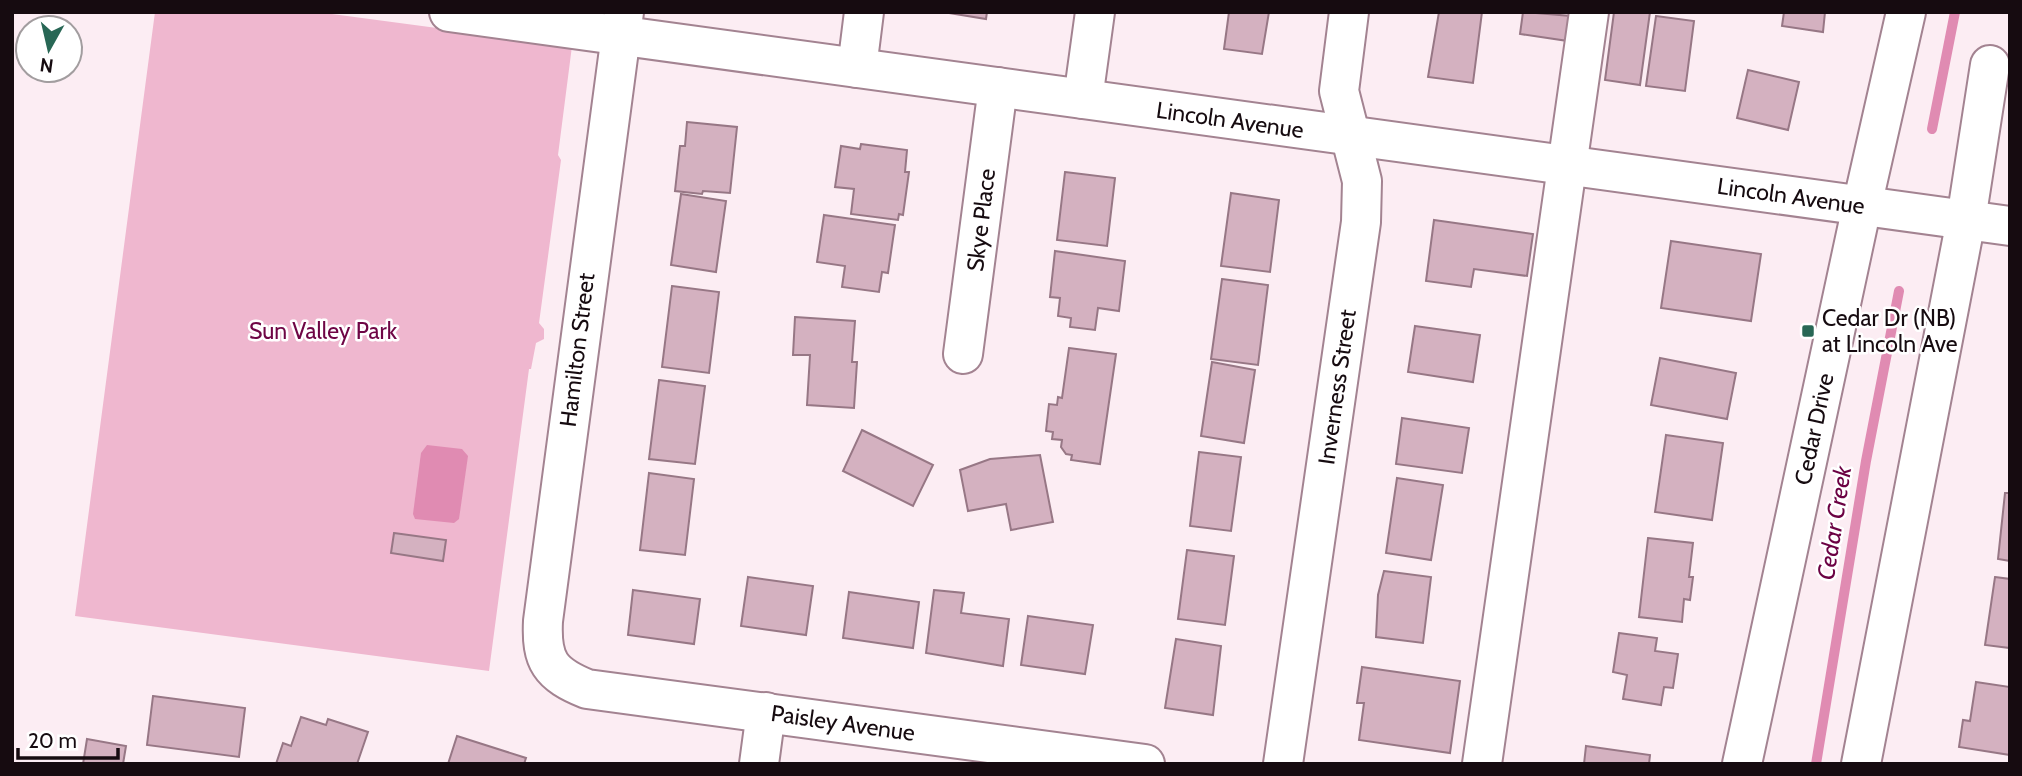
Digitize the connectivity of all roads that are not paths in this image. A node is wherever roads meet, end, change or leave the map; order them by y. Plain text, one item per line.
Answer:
1 (449, 12) edge
2 (864, 12) edge
3 (1095, 12) edge
4 (1349, 12) edge
5 (1590, 12) edge
6 (1906, 12) edge
7 (622, 24) edge
8 (1990, 65) dead end
9 (857, 68) junction
10 (998, 87) junction
11 (1083, 99) junction
12 (1351, 137) junction
13 (1569, 165) junction
14 (1862, 206) junction
15 (1966, 220) junction
16 (2010, 226) edge
17 (964, 354) dead end
18 (548, 664) joint
19 (766, 712) junction
20 (759, 764) edge
21 (1145, 764) edge
22 (1283, 764) edge
23 (1482, 764) edge
24 (1742, 764) edge
25 (1861, 764) edge

1 - 7 street, Lincoln Avenue
2 - 9 street
3 - 11 street
4 - 12 street, Inverness Street
5 - 13 street
6 - 14 street, Cedar Drive
7 - 9 street, Lincoln Avenue
7 - 18 street, Hamilton Street
8 - 15 street
9 - 10 street, Lincoln Avenue
10 - 11 street, Lincoln Avenue
10 - 17 street, Skye Place
11 - 12 street, Lincoln Avenue
12 - 13 street, Lincoln Avenue
12 - 22 street, Inverness Street
13 - 14 street, Lincoln Avenue
13 - 23 street
14 - 15 street, Lincoln Avenue
14 - 24 street, Cedar Drive
15 - 16 street, Lincoln Avenue
15 - 25 street
18 - 19 street, Paisley Avenue
19 - 20 street
19 - 21 street, Paisley Avenue

